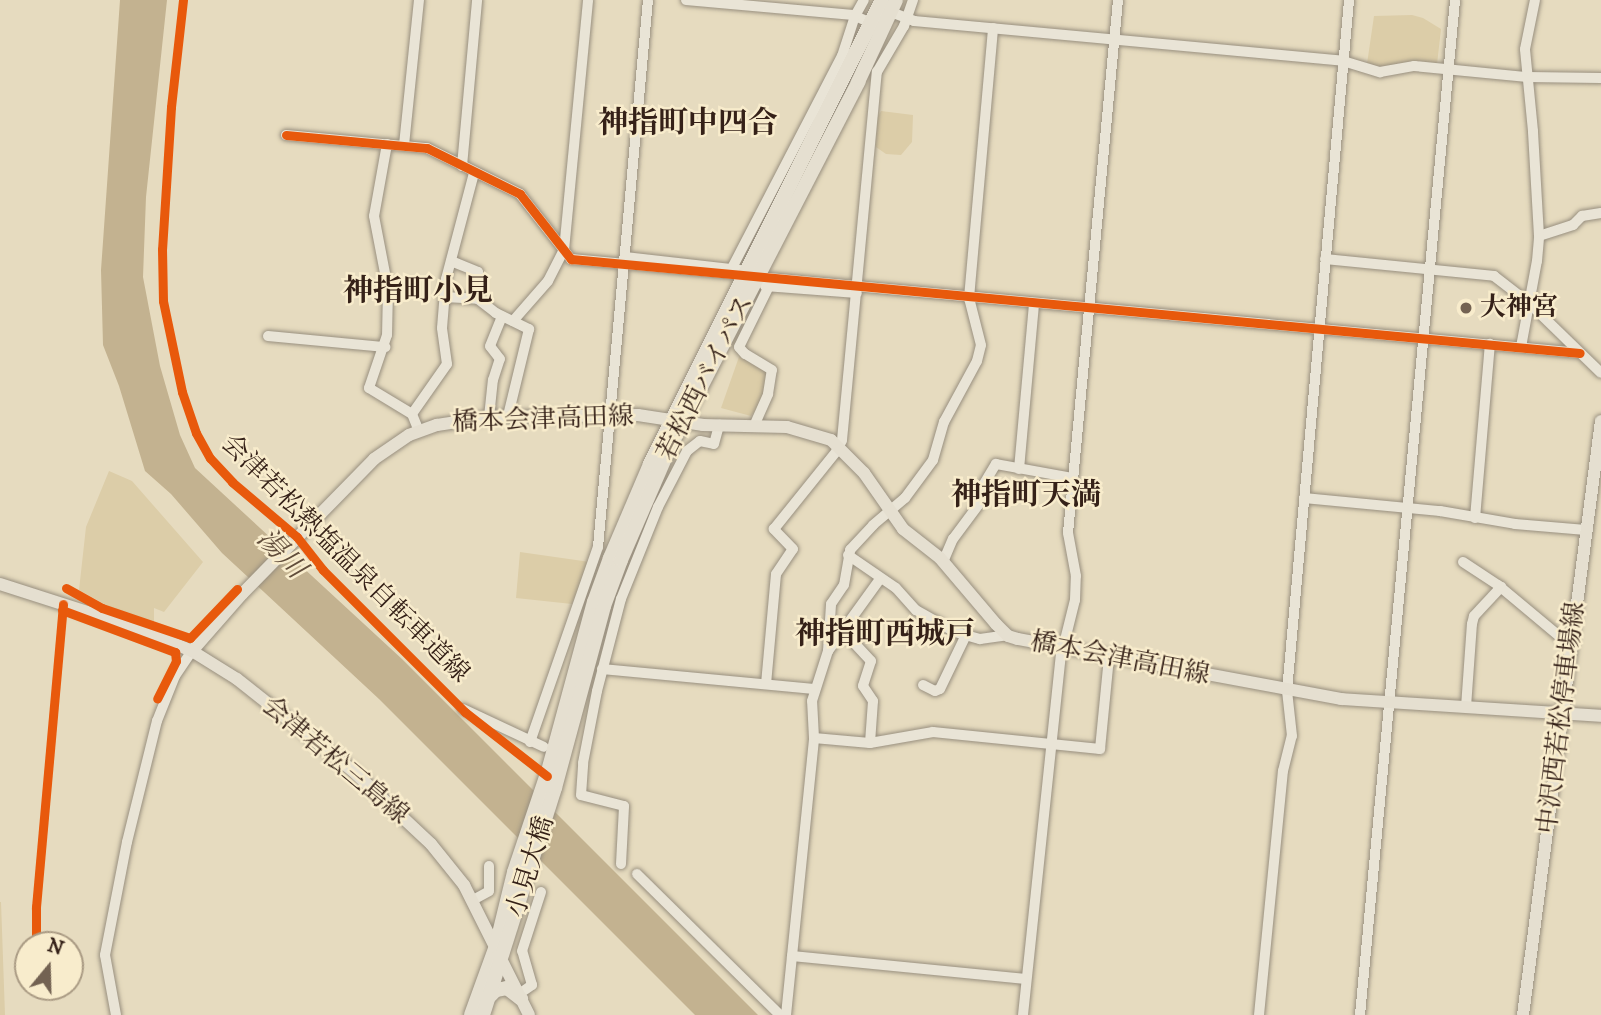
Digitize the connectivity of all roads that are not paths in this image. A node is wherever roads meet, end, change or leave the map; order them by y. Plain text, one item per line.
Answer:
1 (419, 0) edge
2 (477, 0) edge
3 (588, 0) edge
4 (648, 0) edge
5 (686, 0) edge
6 (864, 0) edge
7 (913, 0) edge
8 (1118, 0) edge
9 (1349, 0) edge
10 (1455, 0) edge
11 (1535, 0) edge
12 (890, 4) edge
13 (855, 16) junction
14 (907, 20) junction
15 (872, 23) junction
16 (993, 28) junction
17 (1114, 40) junction
18 (1343, 61) junction
19 (1448, 70) junction
20 (1527, 77) junction
21 (1601, 78) edge
22 (286, 135) dead end
23 (387, 144) junction
24 (404, 145) junction
25 (462, 166) junction
26 (474, 173) junction
27 (1601, 213) edge
28 (1539, 236) junction
29 (564, 250) junction
30 (1325, 259) junction
31 (450, 261) junction
32 (625, 261) junction
33 (1430, 269) junction
34 (751, 277) junction
35 (857, 290) junction
36 (444, 297) junction
37 (969, 298) junction
38 (478, 299) junction
39 (1529, 303) junction
40 (1034, 304) junction
41 (1089, 309) junction
42 (502, 316) junction
43 (513, 321) junction
44 (1319, 330) junction
45 (268, 336) dead end
46 (1423, 339) junction
47 (1490, 344) junction
48 (384, 347) junction
49 (1521, 347) junction
50 (1580, 353) junction
51 (1601, 373) edge
52 (412, 414) junction
53 (611, 415) junction
54 (508, 416) junction
55 (489, 417) junction
56 (678, 421) junction
57 (1601, 421) edge
58 (719, 425) junction
59 (754, 426) junction
60 (419, 431) junction
61 (839, 446) junction
62 (1019, 469) junction
63 (1073, 478) junction
64 (1304, 498) junction
65 (1407, 508) junction
66 (890, 513) junction
67 (1475, 517) junction
68 (1586, 530) junction
69 (848, 555) junction
70 (943, 562) junction
71 (1462, 562) dead end
72 (880, 579) junction
73 (0, 584) edge
74 (1501, 587) junction
75 (843, 631) junction
76 (1007, 635) junction
77 (965, 637) junction
78 (1571, 646) junction
79 (1063, 648) junction
80 (192, 651) junction
81 (828, 651) junction
82 (1109, 657) junction
83 (602, 669) junction
84 (766, 684) junction
85 (923, 685) dead end
86 (814, 689) junction
87 (1287, 691) junction
88 (1389, 704) junction
89 (1466, 707) junction
90 (463, 709) dead end
91 (1562, 714) junction
92 (1601, 716) edge
93 (814, 738) junction
94 (530, 742) junction
95 (870, 743) junction
96 (1051, 744) junction
97 (544, 747) dead end
98 (572, 755) dead end
99 (584, 757) junction
100 (554, 772) joint
101 (621, 864) dead end
102 (489, 866) dead end
103 (520, 874) junction
104 (637, 874) dead end
105 (541, 892) dead end
106 (475, 904) junction
107 (505, 909) junction
108 (496, 946) junction
109 (792, 956) junction
110 (503, 961) junction
111 (1027, 979) junction
112 (490, 996) junction
113 (520, 997) junction
114 (116, 1015) edge
115 (471, 1015) edge
116 (483, 1015) edge
117 (529, 1015) edge
118 (780, 1015) edge
119 (786, 1015) edge
120 (1023, 1015) edge
121 (1259, 1015) edge
122 (1360, 1015) edge
123 (1524, 1015) edge

1 - 24 street
2 - 25 street
3 - 29 street
4 - 32 street
5 - 13 street
6 - 13 street
7 - 14 street
8 - 17 street
9 - 18 street
10 - 19 street
11 - 20 street
12 - 14 street
12 - 15 highway, 若松西バイパス
12 - 34 highway, 若松西バイパス
13 - 15 street
13 - 34 street
14 - 16 street
14 - 35 street
15 - 34 highway, 若松西バイパス
16 - 17 street
16 - 37 street
17 - 18 street
17 - 41 street
18 - 19 street
18 - 30 street
19 - 20 street
19 - 33 street
20 - 21 street
20 - 28 street
22 - 23 street
23 - 24 street
23 - 48 street
24 - 25 street
25 - 26 street
26 - 29 street
26 - 31 street
27 - 28 street
28 - 39 street
29 - 32 street
29 - 43 street
30 - 33 street
30 - 44 street
31 - 36 street
31 - 38 street
32 - 34 street
32 - 53 street
33 - 39 street
33 - 46 street
34 - 35 street
34 - 56 highway, 若松西バイパス
34 - 59 street
35 - 37 street
35 - 61 street
36 - 38 street
36 - 52 street
37 - 40 street
37 - 66 street
38 - 42 street
39 - 49 street
39 - 50 street
40 - 41 street
40 - 62 street
41 - 44 street
41 - 63 street
42 - 43 street
42 - 55 street
43 - 54 street
44 - 46 street
44 - 64 street
45 - 48 street
46 - 47 street
46 - 65 street
47 - 49 street
47 - 67 street
48 - 52 street
49 - 50 street
50 - 51 street
52 - 60 street
53 - 54 main road, 橋本会津高田線
53 - 56 main road, 橋本会津高田線
53 - 94 street
54 - 55 main road, 橋本会津高田線
55 - 60 main road, 橋本会津高田線
56 - 58 main road, 橋本会津高田線
56 - 100 highway, 若松西バイパス
57 - 68 main road, 中沢西若松停車場線
58 - 59 main road, 橋本会津高田線
58 - 83 street
59 - 61 main road, 橋本会津高田線
60 - 80 main road, 橋本会津高田線
61 - 66 main road, 橋本会津高田線
61 - 84 street
62 - 63 street
62 - 70 street
63 - 79 street
64 - 65 street
64 - 87 street
65 - 67 street
65 - 88 street
66 - 69 street
66 - 70 main road, 橋本会津高田線
67 - 68 street
68 - 78 main road, 中沢西若松停車場線
69 - 72 street
69 - 81 street
70 - 76 main road, 橋本会津高田線
71 - 74 street
72 - 75 street
72 - 77 street
73 - 80 main road, 会津若松三島線
74 - 78 street
74 - 89 street
75 - 81 street
75 - 95 street
76 - 77 street
76 - 79 main road, 橋本会津高田線
77 - 85 street
78 - 91 main road, 中沢西若松停車場線
79 - 82 main road, 橋本会津高田線
79 - 96 street
80 - 106 main road, 会津若松三島線
80 - 114 street
81 - 86 street
82 - 87 main road, 橋本会津高田線
82 - 96 street
83 - 84 street
83 - 99 street
84 - 86 street
86 - 93 street
87 - 88 main road, 橋本会津高田線
87 - 121 street
88 - 89 main road, 橋本会津高田線
88 - 122 street
89 - 91 main road, 橋本会津高田線
90 - 94 street
91 - 92 main road, 橋本会津高田線
91 - 123 main road, 中沢西若松停車場線
93 - 95 street
93 - 109 street
94 - 97 street
95 - 96 street
96 - 111 street
98 - 99 street
99 - 101 street
100 - 103 highway, 小見大橋
102 - 106 street
103 - 107 highway, 小見大橋
103 - 110 highway, 小見大橋
104 - 118 street
105 - 113 street
106 - 107 main road
106 - 108 main road, 会津若松三島線
107 - 108 highway, 小見大橋
108 - 110 main road, 会津若松三島線
108 - 115 highway
109 - 111 street
109 - 119 street
110 - 112 highway
110 - 113 main road, 会津若松三島線
111 - 120 street
112 - 113 highway
112 - 116 highway
113 - 117 main road, 会津若松三島線

